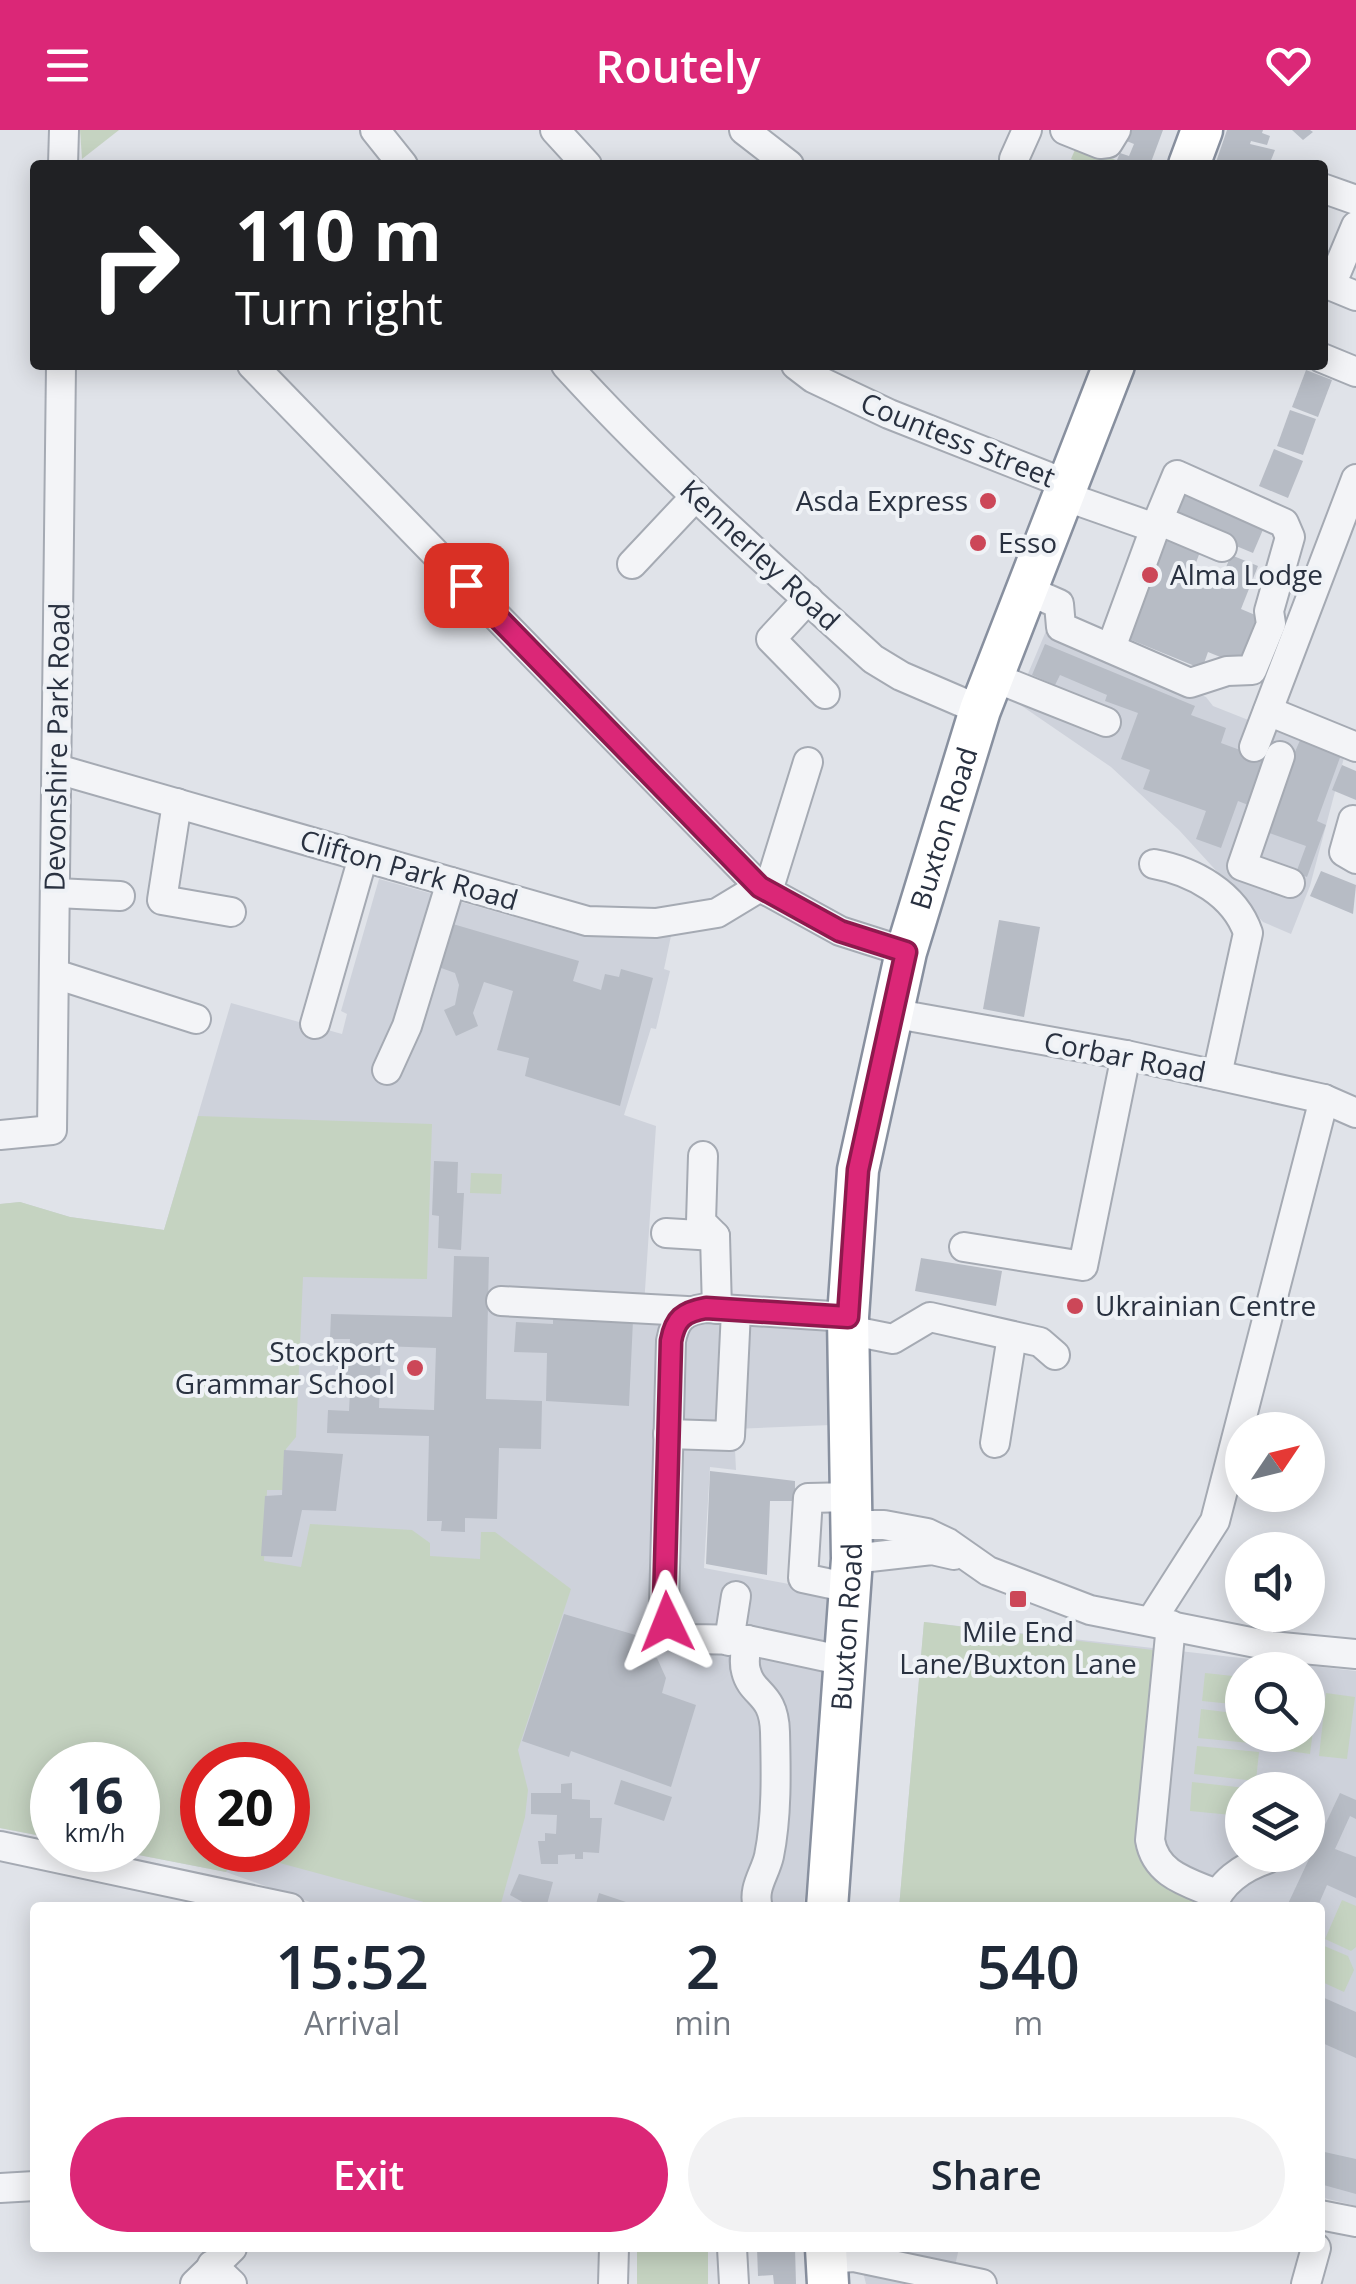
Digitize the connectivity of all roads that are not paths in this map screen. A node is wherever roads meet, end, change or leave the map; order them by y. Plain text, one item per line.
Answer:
1 (64, 130) edge
2 (375, 130) edge
3 (555, 130) edge
4 (744, 130) edge
5 (1027, 130) edge
6 (1065, 130) edge
7 (1116, 130) edge
8 (1202, 130) edge
9 (63, 160) edge
10 (400, 160) edge
11 (582, 160) edge
12 (782, 160) edge
13 (1014, 160) edge
14 (1190, 160) edge
15 (1328, 190) edge
16 (1356, 200) edge
17 (1356, 226) edge
18 (1330, 277) edge
19 (1356, 296) edge
20 (1328, 360) edge
21 (62, 370) edge
22 (257, 370) edge
23 (571, 370) edge
24 (803, 370) edge
25 (1112, 370) edge
26 (1356, 372) edge
27 (1356, 479) edge
28 (1066, 490) junction
29 (696, 497) junction
30 (1157, 524) junction
31 (1348, 524) edge
32 (1222, 547) dead end
33 (632, 564) dead end
34 (1027, 590) junction
35 (808, 600) junction
36 (1111, 648) junction
37 (825, 694) dead end
38 (987, 694) junction
39 (1268, 711) junction
40 (1106, 722) dead end
41 (1356, 746) edge
42 (808, 762) dead end
43 (58, 769) junction
44 (177, 803) junction
45 (1353, 820) dead end
46 (364, 857) junction
47 (1356, 859) edge
48 (1154, 864) dead end
49 (451, 882) junction
50 (1290, 883) dead end
51 (764, 889) junction
52 (56, 893) junction
53 (141, 898) junction
54 (231, 912) dead end
55 (906, 952) junction
56 (54, 974) junction
57 (891, 1013) junction
58 (196, 1019) dead end
59 (314, 1024) dead end
60 (1126, 1055) junction
61 (387, 1070) dead end
62 (1217, 1075) junction
63 (1324, 1099) junction
64 (1356, 1113) edge
65 (0, 1135) edge
66 (704, 1156) dead end
67 (666, 1233) dead end
68 (715, 1236) junction
69 (964, 1248) dead end
70 (501, 1301) dead end
71 (726, 1310) junction
72 (687, 1311) junction
73 (848, 1323) junction
74 (1012, 1336) junction
75 (1054, 1356) dead end
76 (668, 1434) junction
77 (995, 1442) dead end
78 (851, 1542) junction
79 (736, 1596) dead end
80 (1161, 1623) junction
81 (738, 1641) junction
82 (1356, 1654) edge
83 (845, 1661) junction
84 (0, 1846) edge
85 (1242, 1872) edge
86 (1214, 1901) edge
87 (262, 1902) edge
88 (757, 1902) edge
89 (827, 1902) edge
90 (30, 2186) edge
91 (0, 2188) edge
92 (1325, 2221) edge
93 (1356, 2222) edge
94 (614, 2252) edge
95 (732, 2252) edge
96 (1315, 2252) edge
97 (827, 2264) edge
98 (613, 2284) edge
99 (734, 2284) edge
100 (982, 2284) edge
101 (1306, 2284) edge

1 - 9 street
2 - 10 street
3 - 11 street
4 - 12 street
5 - 13 street
6 - 7 street
8 - 14 highway
15 - 16 street
17 - 18 street
18 - 19 street
20 - 26 street
21 - 43 street, Devonshire Park Road
22 - 51 street
23 - 29 street, Kennerley Road
24 - 28 street, Countess Street
25 - 28 highway, Buxton Road
27 - 31 street
28 - 30 street, Countess Street
28 - 34 highway, Buxton Road
29 - 33 street
29 - 35 street, Kennerley Road
30 - 32 street, Countess Street
30 - 36 street
30 - 36 street
31 - 39 street
34 - 36 street
34 - 38 highway, Buxton Road
35 - 37 street
35 - 38 street, Kennerley Road
38 - 40 street, Kennerley Road
38 - 55 highway, Buxton Road
39 - 41 street
39 - 50 street
42 - 51 street
43 - 44 street, Clifton Park Road
43 - 52 street, Devonshire Park Road
44 - 46 street, Clifton Park Road
44 - 53 street
45 - 47 street
46 - 49 street, Clifton Park Road
46 - 59 street
48 - 62 street
49 - 51 street, Clifton Park Road
49 - 61 street
51 - 55 street
52 - 53 street
52 - 56 street, Devonshire Park Road
53 - 54 street
55 - 57 highway, Buxton Road
56 - 58 street
56 - 65 street, Devonshire Park Road
57 - 60 street, Corbar Road
57 - 73 highway, Buxton Road
60 - 62 street, Corbar Road
60 - 69 street
62 - 63 street, Corbar Road
63 - 64 street, Corbar Road
63 - 80 street
66 - 68 street
67 - 68 street
68 - 71 street
70 - 72 street
71 - 72 street
71 - 73 street
71 - 76 street
72 - 76 street
73 - 74 street
73 - 78 highway, Buxton Road
74 - 75 street
74 - 77 street
76 - 81 street
78 - 80 street
78 - 83 highway, Buxton Road
79 - 81 street
80 - 82 street
80 - 86 street
81 - 83 street
81 - 88 street
83 - 89 highway, Buxton Road
84 - 87 street
85 - 86 street
90 - 91 street
92 - 93 street
94 - 98 street
95 - 99 street
96 - 101 street
97 - 100 street

